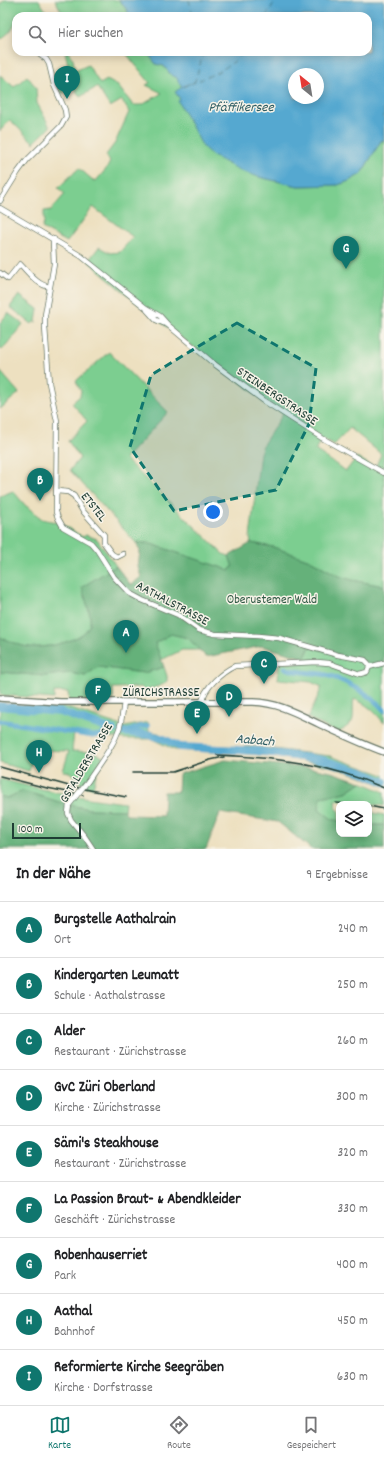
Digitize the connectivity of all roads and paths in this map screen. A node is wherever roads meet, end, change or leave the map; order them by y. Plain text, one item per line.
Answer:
1 (42, 56) edge
2 (0, 201) edge
3 (0, 208) edge
4 (54, 239) junction
5 (0, 272) edge
6 (50, 287) junction
7 (384, 473) edge
8 (57, 491) junction
9 (123, 554) dead end
10 (384, 663) edge
11 (369, 667) junction
12 (0, 698) edge
13 (124, 702) junction
14 (202, 702) junction
15 (384, 752) edge
16 (93, 849) edge

1 - 2 street
3 - 4 street, STEINBERGSTRASSE
4 - 6 street, AATHALSTRASSE
4 - 7 street, STEINBERGSTRASSE
5 - 6 street
6 - 8 street, AATHALSTRASSE
8 - 9 street, ETSTEL
8 - 11 street, AATHALSTRASSE
10 - 11 street
11 - 14 street
12 - 13 main road, ZÜRICHSTRASSE
13 - 14 main road, ZÜRICHSTRASSE
13 - 16 street, GSTALDERSTRASSE, bridge
14 - 15 main road, ZÜRICHSTRASSE

